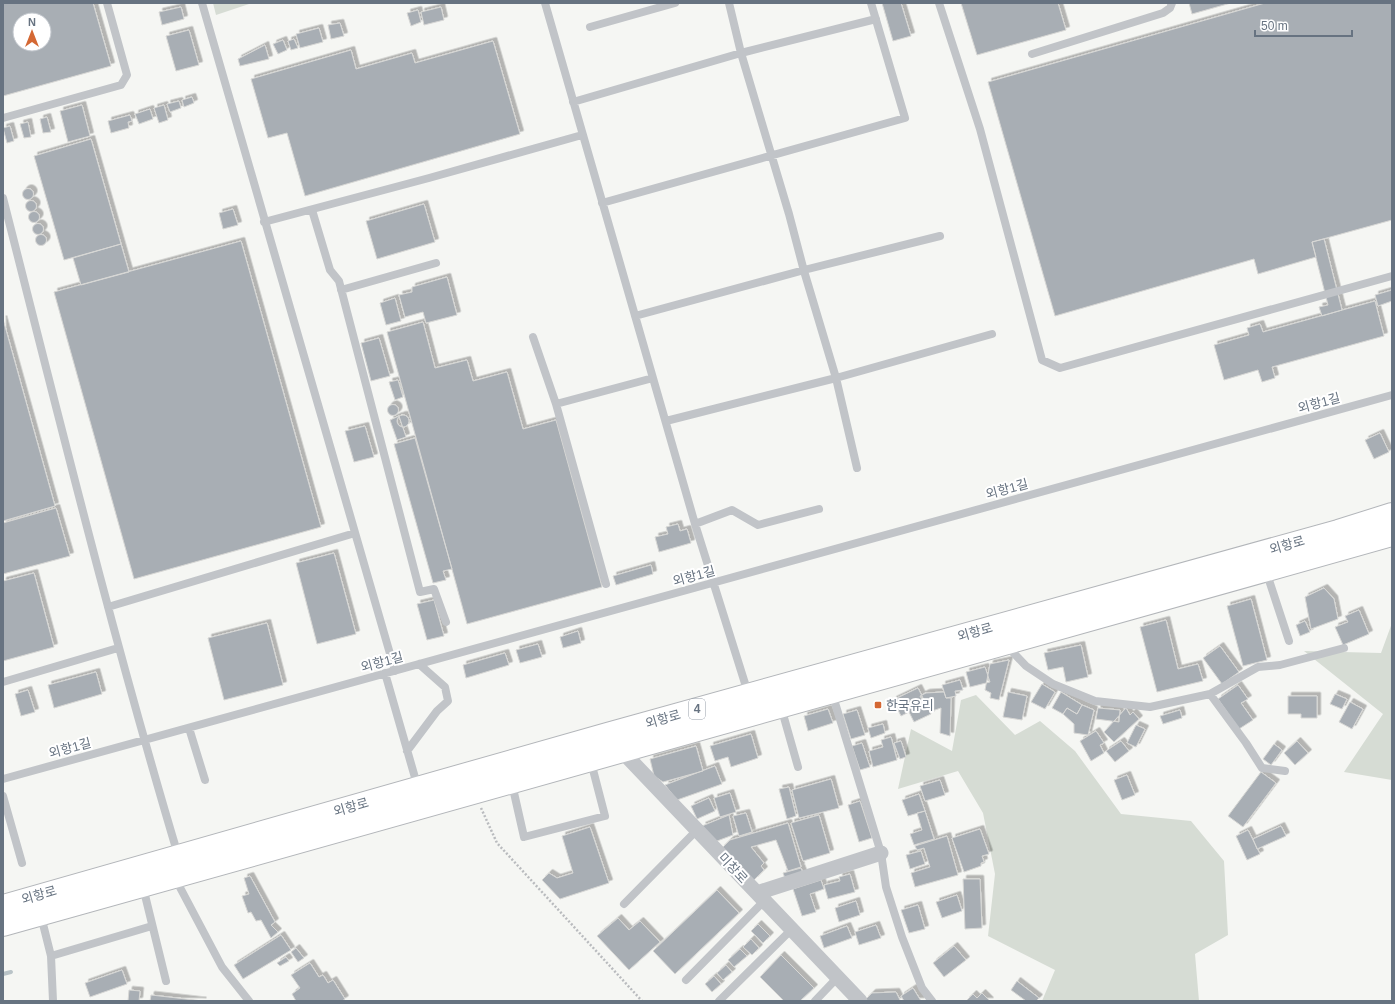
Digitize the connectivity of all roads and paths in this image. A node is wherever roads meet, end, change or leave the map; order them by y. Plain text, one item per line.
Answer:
1 (107, 3) edge
2 (202, 3) edge
3 (546, 3) edge
4 (675, 3) edge
5 (729, 3) edge
6 (871, 3) edge
7 (938, 3) edge
8 (1172, 3) edge
9 (876, 19) junction
10 (590, 27) dead end
11 (742, 53) junction
12 (1032, 54) dead end
13 (573, 102) junction
14 (3, 118) edge
15 (582, 134) junction
16 (772, 155) junction
17 (3, 198) edge
18 (602, 203) junction
19 (312, 210) junction
20 (264, 222) junction
21 (940, 236) dead end
22 (436, 263) dead end
23 (804, 271) junction
24 (1392, 276) edge
25 (341, 290) junction
26 (635, 316) junction
27 (992, 334) dead end
28 (533, 337) dead end
29 (653, 378) junction
30 (836, 378) junction
31 (1392, 395) edge
32 (556, 404) junction
33 (666, 421) junction
34 (857, 468) dead end
35 (820, 510) dead end
36 (1392, 514) edge
37 (695, 524) junction
38 (355, 533) junction
39 (1392, 535) edge
40 (1266, 571) junction
41 (713, 583) junction
42 (606, 584) dead end
43 (108, 607) junction
44 (446, 622) dead end
45 (1289, 641) dead end
46 (1005, 644) junction
47 (118, 648) junction
48 (1344, 648) dead end
49 (419, 664) junction
50 (395, 671) junction
51 (385, 673) junction
52 (3, 682) edge
53 (831, 692) junction
54 (1210, 694) junction
55 (748, 695) junction
56 (780, 706) junction
57 (189, 728) junction
58 (607, 734) junction
59 (144, 740) junction
60 (407, 752) junction
61 (622, 752) junction
62 (590, 761) junction
63 (798, 767) dead end
64 (1285, 771) dead end
65 (3, 779) edge
66 (204, 780) dead end
67 (511, 783) junction
68 (418, 788) junction
69 (474, 793) junction
70 (3, 796) edge
71 (697, 830) junction
72 (881, 853) junction
73 (178, 856) junction
74 (22, 863) dead end
75 (175, 877) junction
76 (143, 886) junction
77 (760, 897) junction
78 (624, 904) dead end
79 (3, 906) edge
80 (41, 914) junction
81 (3, 925) edge
82 (152, 926) junction
83 (791, 930) junction
84 (51, 956) junction
85 (837, 978) junction
86 (686, 980) dead end
87 (166, 981) dead end
88 (53, 1001) edge
89 (249, 1001) edge
90 (642, 1001) edge
91 (719, 1001) edge
92 (815, 1001) edge
93 (860, 1001) edge
94 (932, 1001) edge

1 - 14 lane
2 - 20 lane
3 - 13 lane
4 - 10 lane
5 - 11 lane
6 - 9 lane
7 - 24 lane
8 - 12 lane
9 - 11 lane
9 - 16 lane
11 - 13 lane
11 - 16 lane
13 - 15 lane
15 - 18 lane
15 - 19 lane
16 - 18 lane
16 - 23 lane
17 - 43 lane
18 - 26 lane
19 - 20 lane
19 - 25 lane
20 - 38 lane
21 - 23 lane
22 - 25 lane
23 - 26 lane
23 - 30 lane
25 - 44 lane
26 - 29 lane
27 - 30 lane
28 - 32 lane
29 - 32 lane
29 - 33 lane
30 - 33 lane
30 - 34 lane
31 - 41 lane, 외항1길
32 - 42 lane
33 - 37 lane
35 - 37 lane
36 - 55 main road, 외항로 / 4
37 - 41 lane
38 - 43 lane
38 - 50 lane
39 - 40 main road, 외항로 / 4
40 - 45 lane
40 - 46 main road, 외항로 / 4
41 - 49 lane, 외항1길
41 - 55 lane
43 - 47 lane
46 - 53 main road, 외항로 / 4
46 - 54 lane
47 - 52 lane
47 - 59 lane
48 - 54 lane
49 - 50 lane, 외항1길
49 - 60 lane
50 - 51 lane, 외항1길
51 - 57 lane, 외항1길
51 - 60 lane
53 - 56 main road, 외항로 / 4
53 - 72 lane
54 - 64 lane
55 - 58 main road, 외항로 / 4
56 - 61 main road, 외항로 / 4
56 - 63 lane
57 - 59 lane, 외항1길
57 - 66 lane
58 - 61 street, 미창로
58 - 68 main road, 외항로 / 4
59 - 65 lane, 외항1길
59 - 73 lane
60 - 68 lane
61 - 62 main road, 외항로 / 4
61 - 71 street, 미창로
62 - 67 main road, 외항로 / 4
62 - 67 lane
67 - 69 main road, 외항로 / 4
68 - 73 main road, 외항로 / 4
69 - 75 main road, 외항로 / 4
69 - 90 path
70 - 74 lane
71 - 77 street, 미창로
71 - 78 lane
72 - 77 street
72 - 94 lane
73 - 79 main road, 외항로 / 4
75 - 76 main road, 외항로 / 4
75 - 89 lane
76 - 80 main road, 외항로 / 4
76 - 82 lane
77 - 83 street, 미창로
77 - 86 lane
80 - 81 main road, 외항로 / 4
80 - 84 lane
82 - 84 lane
82 - 87 lane
83 - 85 street, 미창로
83 - 91 lane
84 - 88 lane
85 - 92 lane
85 - 93 street, 미창로

